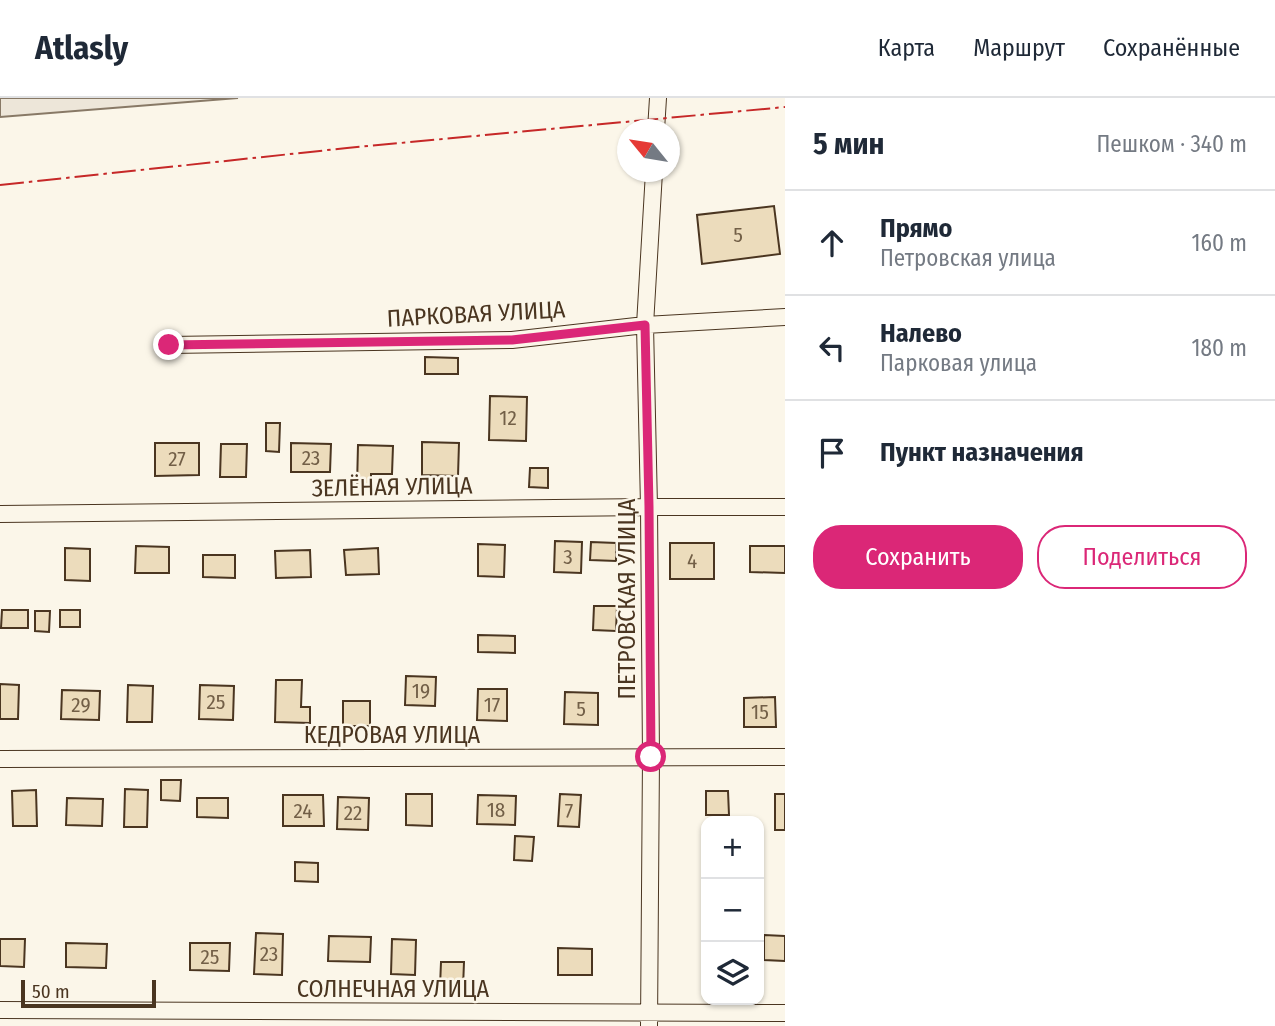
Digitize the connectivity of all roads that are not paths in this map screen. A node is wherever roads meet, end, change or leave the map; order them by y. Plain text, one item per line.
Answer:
1 (658, 98) edge
2 (657, 119) edge
3 (653, 182) edge
4 (785, 317) edge
5 (645, 325) junction
6 (169, 345) dead end
7 (649, 507) junction
8 (785, 507) edge
9 (0, 514) edge
10 (651, 757) junction
11 (785, 757) edge
12 (0, 759) edge
13 (0, 1010) edge
14 (785, 1013) edge
15 (649, 1019) edge

1 - 2 street
3 - 5 street, ПЕТРОВСКАЯ УЛИЦА
4 - 5 street, ПАРКОВАЯ УЛИЦА
5 - 6 street, ПАРКОВАЯ УЛИЦА
5 - 7 street, ПЕТРОВСКАЯ УЛИЦА
7 - 8 street, ЗЕЛЁНАЯ УЛИЦА
7 - 9 street, ЗЕЛЁНАЯ УЛИЦА
7 - 10 street, ПЕТРОВСКАЯ УЛИЦА
10 - 11 street, КЕДРОВАЯ УЛИЦА
10 - 12 street, КЕДРОВАЯ УЛИЦА
10 - 15 street, ПЕТРОВСКАЯ УЛИЦА
13 - 15 street, СОЛНЕЧНАЯ УЛИЦА
14 - 15 street, СОЛНЕЧНАЯ УЛИЦА

